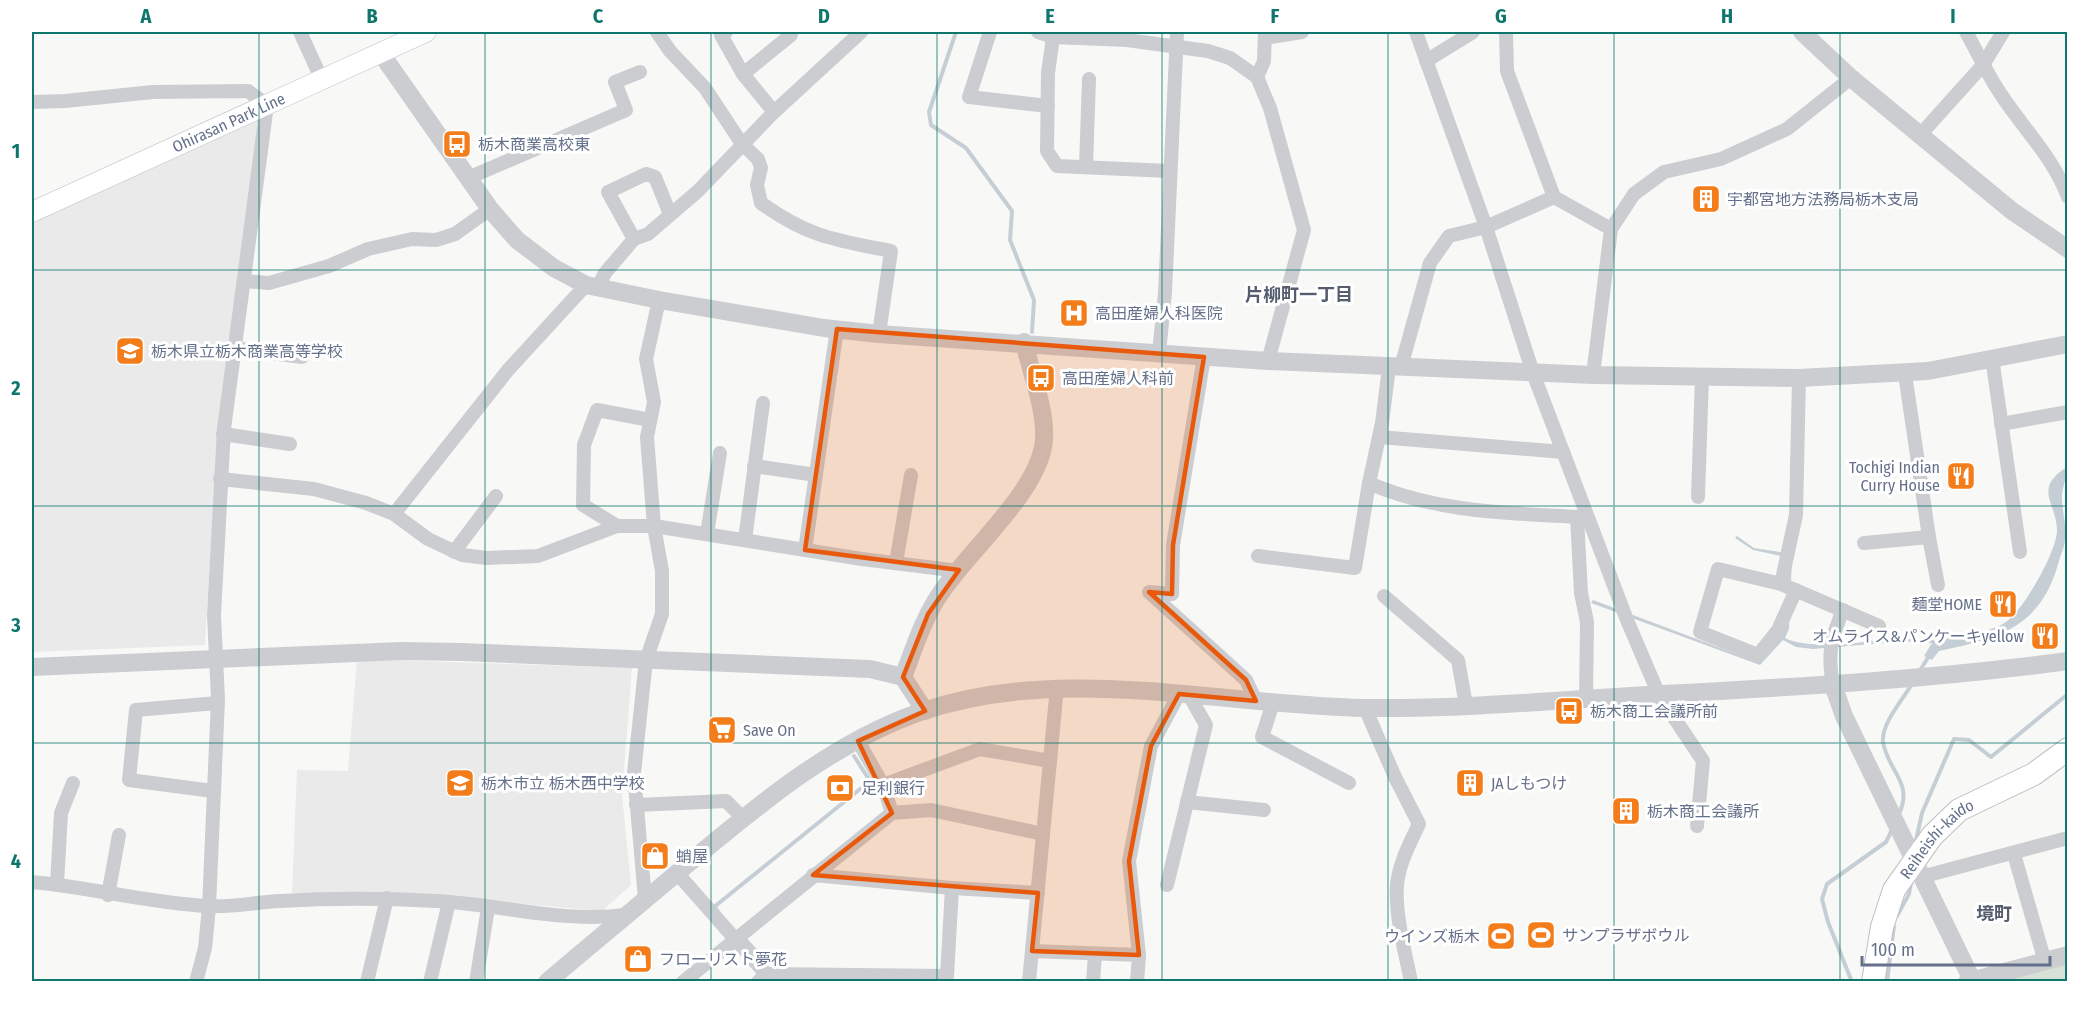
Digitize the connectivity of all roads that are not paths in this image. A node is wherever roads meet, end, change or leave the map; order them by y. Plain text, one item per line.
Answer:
1 (300, 32) edge
2 (426, 32) edge
3 (657, 32) edge
4 (726, 32) edge
5 (861, 32) edge
6 (990, 32) edge
7 (1038, 32) edge
8 (1177, 32) edge
9 (1302, 32) edge
10 (1416, 32) edge
11 (1473, 32) edge
12 (1506, 32) edge
13 (1802, 32) edge
14 (1966, 32) edge
15 (2003, 32) edge
16 (791, 35) dead end
17 (1265, 35) edge
18 (1053, 37) junction
19 (1177, 48) junction
20 (380, 52) junction
21 (1426, 61) junction
22 (1983, 65) junction
23 (640, 72) dead end
24 (743, 74) junction
25 (1257, 77) junction
26 (1851, 78) junction
27 (1089, 79) dead end
28 (322, 80) junction
29 (32, 102) edge
30 (267, 105) junction
31 (1048, 106) junction
32 (774, 112) junction
33 (1920, 135) junction
34 (742, 144) junction
35 (1086, 167) junction
36 (1169, 171) junction
37 (468, 178) junction
38 (1554, 197) junction
39 (2067, 197) edge
40 (490, 209) junction
41 (32, 212) edge
42 (670, 213) junction
43 (1486, 227) junction
44 (1611, 229) junction
45 (634, 240) junction
46 (2067, 249) edge
47 (244, 281) junction
48 (592, 286) junction
49 (659, 300) junction
50 (837, 329) junction
51 (879, 334) junction
52 (1023, 342) junction
53 (2067, 344) edge
54 (234, 348) junction
55 (1159, 352) junction
56 (302, 357) dead end
57 (1204, 357) junction
58 (1992, 358) junction
59 (1268, 361) junction
60 (1395, 367) junction
61 (1533, 373) junction
62 (1905, 374) junction
63 (1593, 375) junction
64 (1702, 376) junction
65 (1798, 378) junction
66 (763, 404) dead end
67 (2067, 412) edge
68 (650, 420) junction
69 (2001, 424) junction
70 (224, 434) junction
71 (1379, 437) junction
72 (290, 444) dead end
73 (1563, 452) junction
74 (720, 453) dead end
75 (754, 466) junction
76 (816, 475) junction
77 (911, 475) dead end
78 (220, 478) junction
79 (1369, 483) junction
80 (496, 496) dead end
81 (1698, 497) dead end
82 (394, 514) junction
83 (1581, 515) junction
84 (617, 526) junction
85 (654, 526) junction
86 (707, 534) junction
87 (1929, 537) junction
88 (745, 540) junction
89 (1864, 543) dead end
90 (805, 550) junction
91 (454, 552) junction
92 (2020, 552) dead end
93 (1258, 556) dead end
94 (896, 563) junction
95 (959, 571) junction
96 (1781, 584) junction
97 (1938, 585) dead end
98 (1796, 590) junction
99 (1384, 596) dead end
100 (1843, 610) junction
101 (1880, 626) dead end
102 (214, 658) junction
103 (646, 660) junction
104 (2067, 661) edge
105 (32, 667) edge
106 (903, 677) junction
107 (1833, 685) junction
108 (1057, 687) junction
109 (1184, 694) junction
110 (1659, 695) junction
111 (1586, 700) junction
112 (1265, 702) junction
113 (218, 703) junction
114 (1466, 705) junction
115 (1365, 708) junction
116 (925, 711) junction
117 (858, 741) junction
118 (2067, 749) edge
119 (1050, 761) junction
120 (73, 783) dead end
121 (1349, 783) dead end
122 (883, 785) junction
123 (213, 791) junction
124 (1187, 802) junction
125 (636, 805) junction
126 (1264, 810) dead end
127 (892, 813) junction
128 (743, 818) junction
129 (1698, 826) dead end
130 (1043, 834) junction
131 (118, 835) dead end
132 (2067, 838) edge
133 (2014, 854) junction
134 (1917, 869) junction
135 (677, 873) junction
136 (813, 875) junction
137 (32, 882) edge
138 (57, 884) junction
139 (1167, 885) dead end
140 (952, 888) junction
141 (1038, 893) junction
142 (108, 895) junction
143 (387, 898) junction
144 (645, 899) junction
145 (449, 902) junction
146 (209, 907) junction
147 (488, 908) junction
148 (625, 915) junction
149 (734, 939) junction
150 (1032, 951) junction
151 (1095, 955) junction
152 (1139, 955) junction
153 (2067, 955) edge
154 (2045, 962) junction
155 (764, 979) edge
156 (947, 979) edge
157 (1138, 980) edge
158 (196, 981) edge
159 (367, 981) edge
160 (430, 981) edge
161 (476, 981) edge
162 (547, 981) edge
163 (683, 981) edge
164 (1029, 981) edge
165 (1093, 981) edge
166 (1411, 981) edge
167 (1873, 981) edge
168 (1971, 981) edge

1 - 28 street
2 - 20 main road, Ohirasan Park Line
3 - 34 street
4 - 24 street
5 - 32 street
6 - 31 street
7 - 18 street
8 - 19 street
9 - 17 street
10 - 21 street
11 - 21 street
12 - 38 street
13 - 26 street
14 - 22 street
15 - 22 street
16 - 24 street
17 - 25 street
18 - 19 street
18 - 31 street
19 - 25 street
19 - 36 street
20 - 28 main road, Ohirasan Park Line
20 - 37 street
21 - 43 street
22 - 33 street
22 - 39 street
23 - 37 street
24 - 32 street
25 - 59 street
26 - 33 street
26 - 44 street
27 - 35 street
28 - 30 main road, Ohirasan Park Line
29 - 30 street
30 - 41 main road, Ohirasan Park Line
30 - 47 street
31 - 35 street
32 - 34 street
33 - 46 street
34 - 42 street
34 - 51 street
35 - 36 street
36 - 55 street
37 - 40 street
38 - 43 street
38 - 44 street
40 - 47 street
40 - 48 street
42 - 45 street
42 - 45 street
43 - 60 street
43 - 61 street
44 - 63 street
45 - 48 street
47 - 54 street
48 - 49 street
48 - 82 street
49 - 50 street
49 - 68 street
50 - 51 street
50 - 76 street
51 - 52 street
52 - 55 street
52 - 95 street
53 - 58 street
54 - 56 street
54 - 70 street
55 - 57 street
57 - 59 street
57 - 112 street
58 - 62 street
58 - 69 street
59 - 60 street
60 - 61 street
60 - 71 street
61 - 63 street
61 - 73 street
62 - 65 street
62 - 87 street
63 - 64 street
64 - 65 street
64 - 81 street
65 - 96 street
66 - 75 street
67 - 69 street
68 - 84 street
68 - 85 street
69 - 92 street
70 - 72 street
70 - 78 street
71 - 73 street
71 - 79 street
73 - 83 street
74 - 86 street
75 - 76 street
75 - 88 street
76 - 90 street
77 - 94 street
78 - 82 street
78 - 102 street
79 - 83 street
79 - 93 street
80 - 91 street
82 - 91 street
83 - 110 street
83 - 111 street
84 - 85 street
84 - 91 street
85 - 86 street
85 - 103 street
86 - 88 street
87 - 89 street
87 - 97 street
88 - 90 street
90 - 94 street
94 - 95 street
95 - 106 street
96 - 98 street
96 - 98 street
98 - 100 street
99 - 114 street
100 - 101 street
100 - 107 street
102 - 103 street
102 - 105 street
102 - 113 street
103 - 106 street
103 - 125 street
104 - 107 street
106 - 116 street
107 - 110 street
107 - 134 street
108 - 109 street
108 - 116 street
108 - 119 street
109 - 112 street
109 - 124 street
109 - 152 street
110 - 111 street
110 - 129 street
111 - 114 street
112 - 115 street
112 - 121 street
113 - 123 street
113 - 123 street
114 - 115 street
115 - 166 street
116 - 117 street
117 - 122 street
117 - 128 street
118 - 134 main road, Reiheishi-kaido
119 - 122 street
119 - 130 street
120 - 138 street
122 - 127 street
123 - 146 street
124 - 126 street
124 - 139 street
125 - 128 street
125 - 144 street
127 - 130 street
127 - 136 street
128 - 135 street
130 - 141 street
131 - 142 street
132 - 133 street
133 - 134 street
133 - 154 street
134 - 167 main road, Reiheishi-kaido
134 - 168 street
135 - 144 street
135 - 149 street
136 - 140 street
136 - 149 street
137 - 138 street
138 - 142 street
140 - 141 street
140 - 156 street
141 - 150 street
142 - 146 street
143 - 145 street
143 - 146 street
143 - 159 street
144 - 148 street
145 - 147 street
145 - 160 street
146 - 158 street
147 - 148 street
147 - 161 street
148 - 162 street
149 - 155 street
149 - 163 street
150 - 151 street
150 - 164 street
151 - 152 street
151 - 165 street
152 - 157 street
153 - 154 street
154 - 168 street
155 - 156 street

